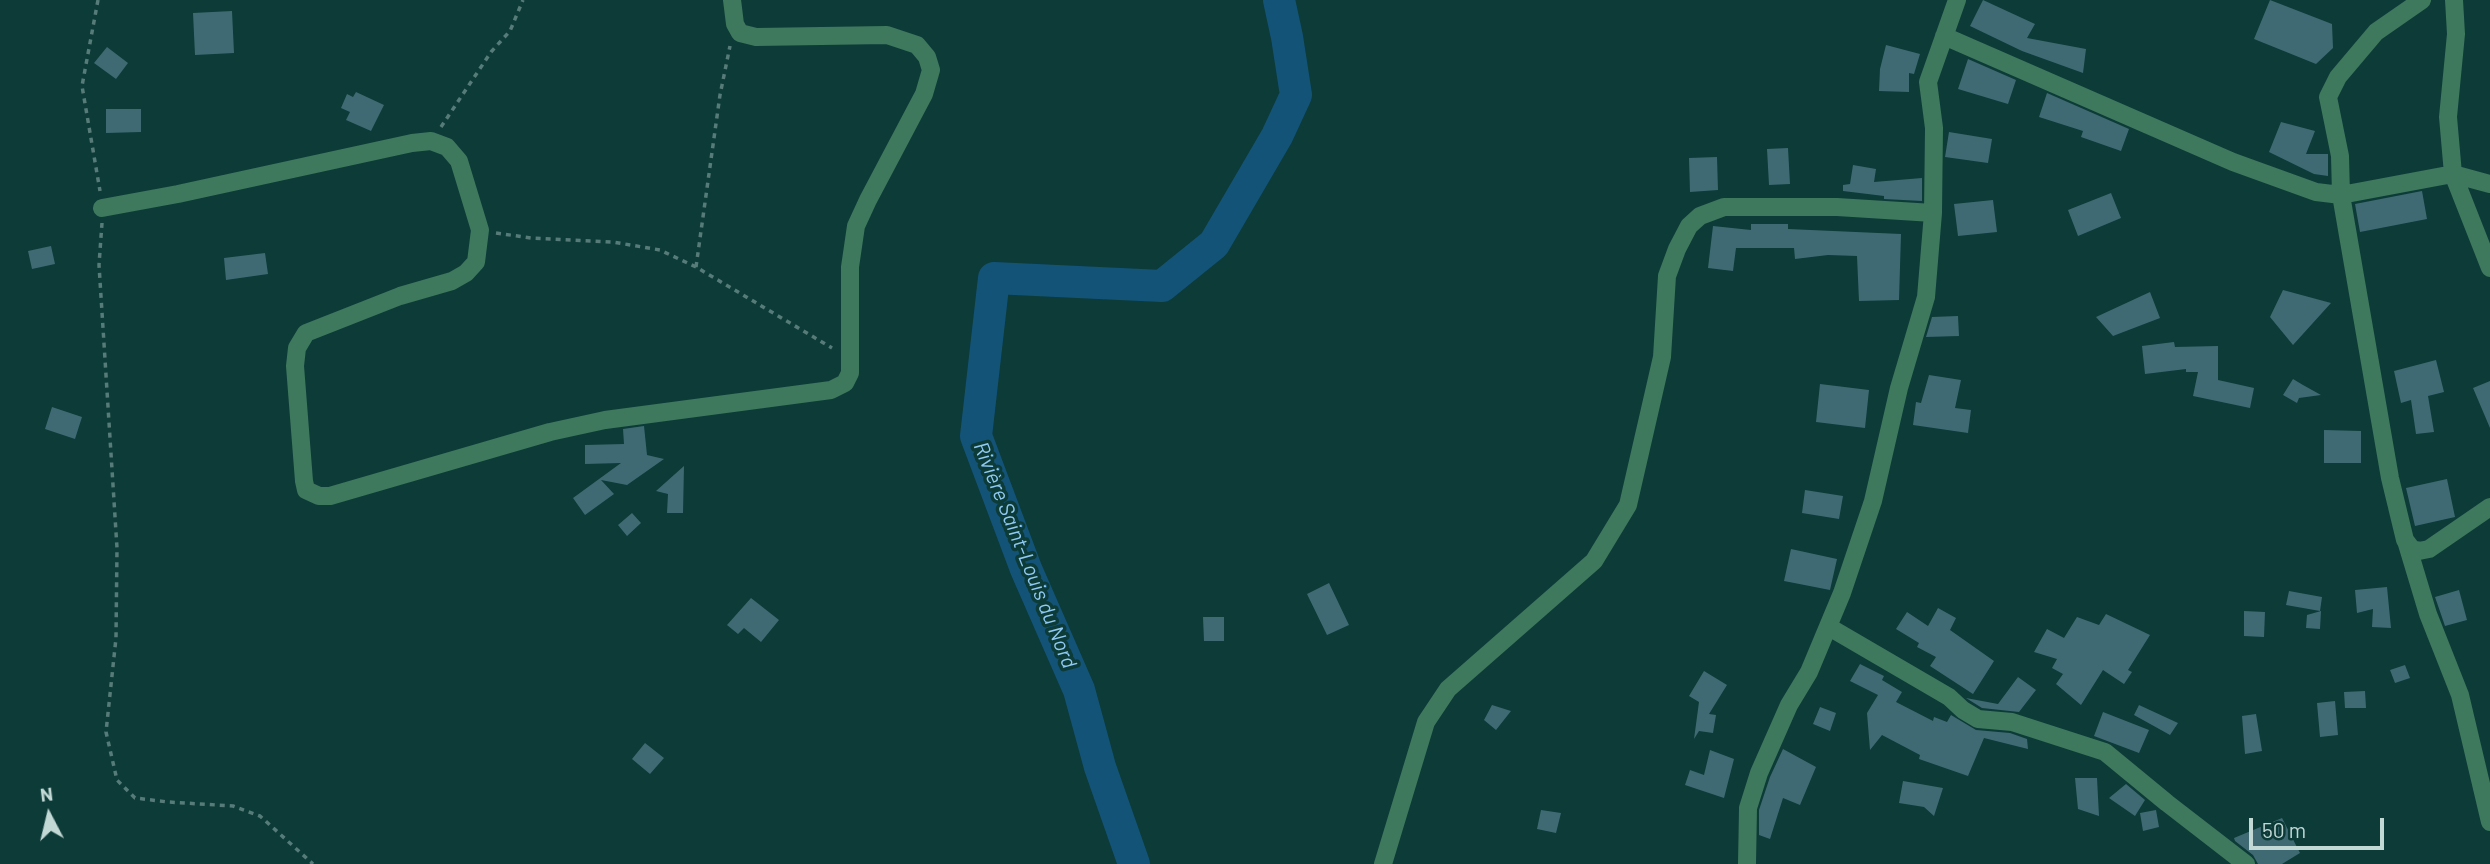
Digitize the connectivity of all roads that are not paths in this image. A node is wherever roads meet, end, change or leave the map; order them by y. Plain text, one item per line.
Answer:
1 (732, 0) edge
2 (1957, 0) edge
3 (2422, 0) edge
4 (2454, 0) edge
5 (1944, 36) junction
6 (2453, 174) junction
7 (2490, 184) edge
8 (2341, 195) junction
9 (102, 208) road end
10 (1933, 213) junction
11 (2490, 268) edge
12 (2490, 507) edge
13 (2405, 540) junction
14 (1829, 627) junction
15 (2490, 822) edge
16 (1383, 864) edge
17 (1746, 864) edge
18 (2246, 864) edge

1 - 9 street
2 - 5 street
3 - 8 street
4 - 6 street
5 - 8 street
5 - 10 street
6 - 7 street
6 - 8 street
6 - 11 street
8 - 13 street
10 - 14 street
10 - 16 street
12 - 13 street
13 - 15 street
14 - 17 street
14 - 18 street

